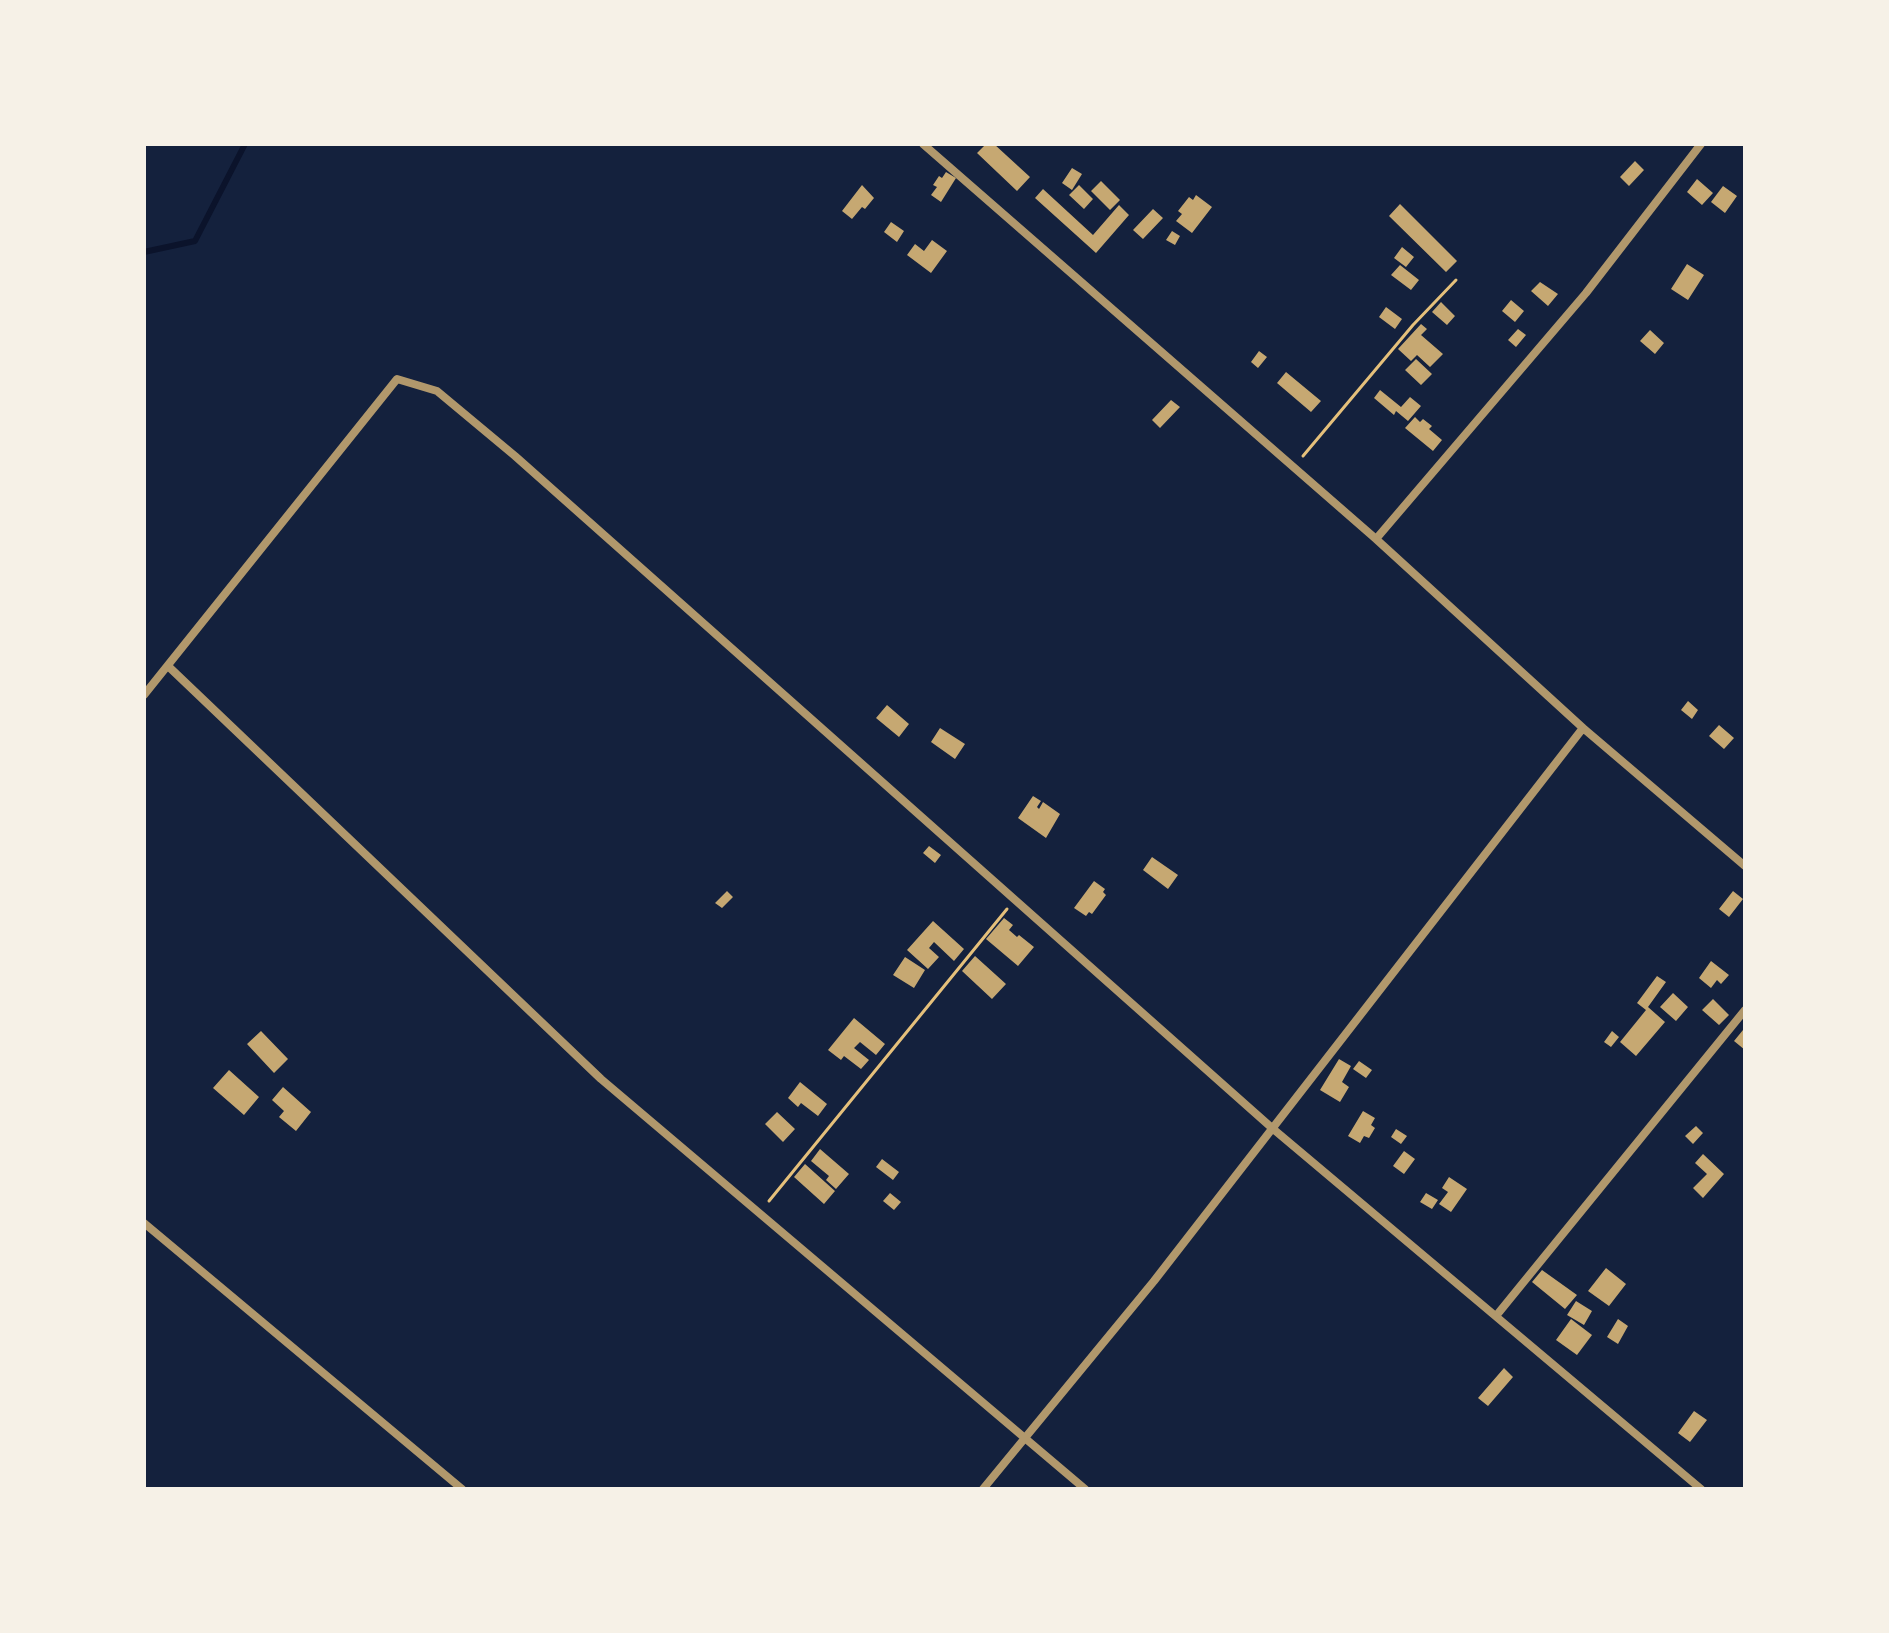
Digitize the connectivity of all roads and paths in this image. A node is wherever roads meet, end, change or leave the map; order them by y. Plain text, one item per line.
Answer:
1 (923, 144) edge
2 (1701, 144) edge
3 (1456, 280) dead end
4 (1293, 468) junction
5 (1376, 539) junction
6 (168, 666) junction
7 (144, 695) edge
8 (1583, 728) junction
9 (1745, 866) edge
10 (1015, 900) junction
11 (1745, 1010) edge
12 (1272, 1128) junction
13 (759, 1214) junction
14 (144, 1223) edge
15 (1496, 1316) junction
16 (1023, 1439) junction
17 (462, 1489) edge
18 (983, 1489) edge
19 (1085, 1489) edge
20 (1701, 1489) edge

1 - 4 street
2 - 5 street
3 - 4 path
4 - 5 street
5 - 8 street
6 - 7 street
6 - 10 street
6 - 13 street
8 - 9 street
8 - 12 street
10 - 12 street
10 - 13 path
11 - 15 street
12 - 15 street
12 - 16 street
13 - 16 street
14 - 17 street
15 - 20 street
16 - 18 street
16 - 19 street

